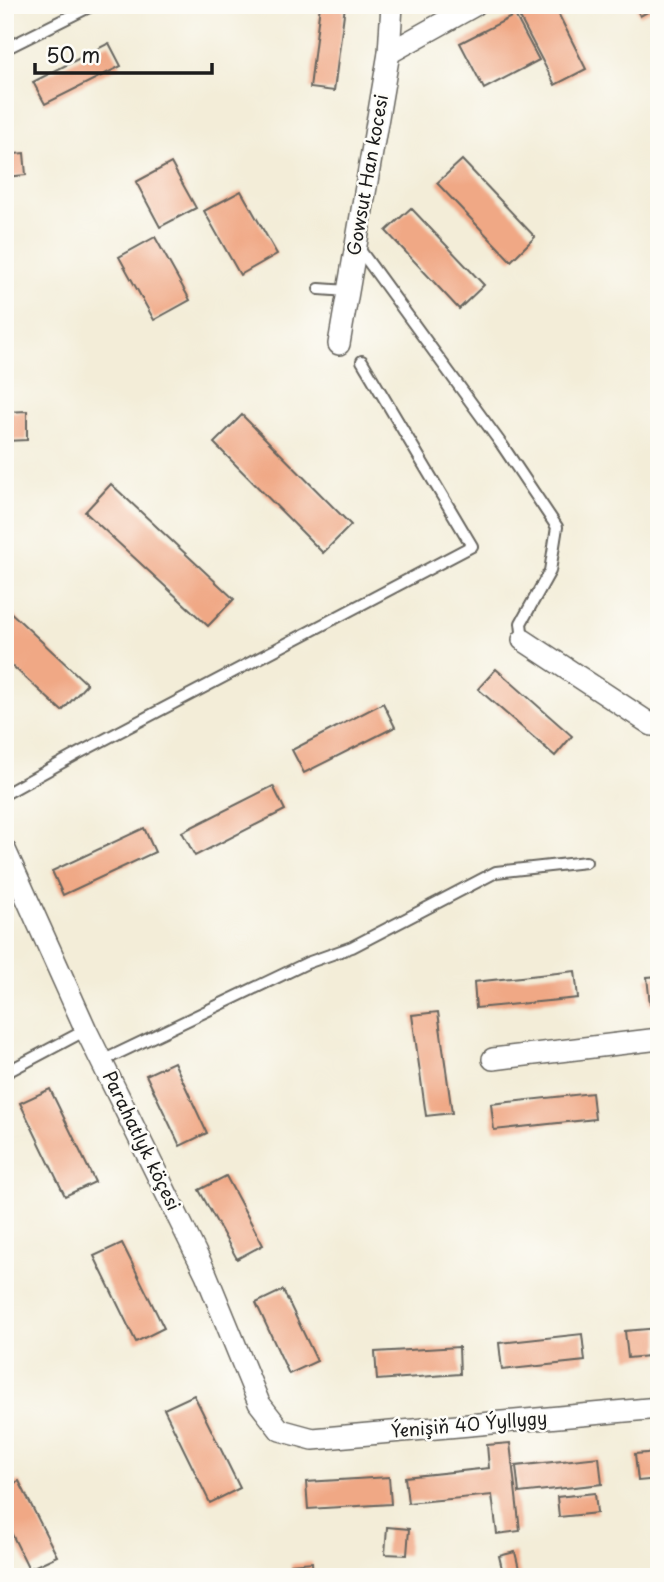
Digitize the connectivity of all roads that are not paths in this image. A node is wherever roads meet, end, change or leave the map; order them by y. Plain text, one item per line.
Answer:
1 (93, 5) edge
2 (392, 5) edge
3 (475, 5) edge
4 (5, 49) edge
5 (389, 53) junction
6 (357, 246) junction
7 (319, 289) dead end
8 (348, 291) junction
9 (338, 344) dead end
10 (362, 361) dead end
11 (523, 640) joint
12 (659, 725) edge
13 (5, 794) edge
14 (5, 850) edge
15 (586, 862) dead end
16 (86, 1030) junction
17 (659, 1039) edge
18 (493, 1059) dead end
19 (102, 1061) junction
20 (5, 1073) edge
21 (659, 1408) edge
22 (280, 1430) joint

1 - 4 lane
2 - 5 street, Gowsut Han kocesi
3 - 5 street
5 - 6 street, Gowsut Han kocesi
6 - 8 street, Gowsut Han kocesi
6 - 11 lane
7 - 8 lane
8 - 9 street, Gowsut Han kocesi
10 - 13 lane
11 - 12 street
14 - 16 street, Parahatlyk köçesi
15 - 19 lane
16 - 19 street, Parahatlyk köçesi
16 - 20 lane
17 - 18 street
19 - 22 street, Parahatlyk köçesi
21 - 22 street, Ýenişiň 40 Ýyllygy

